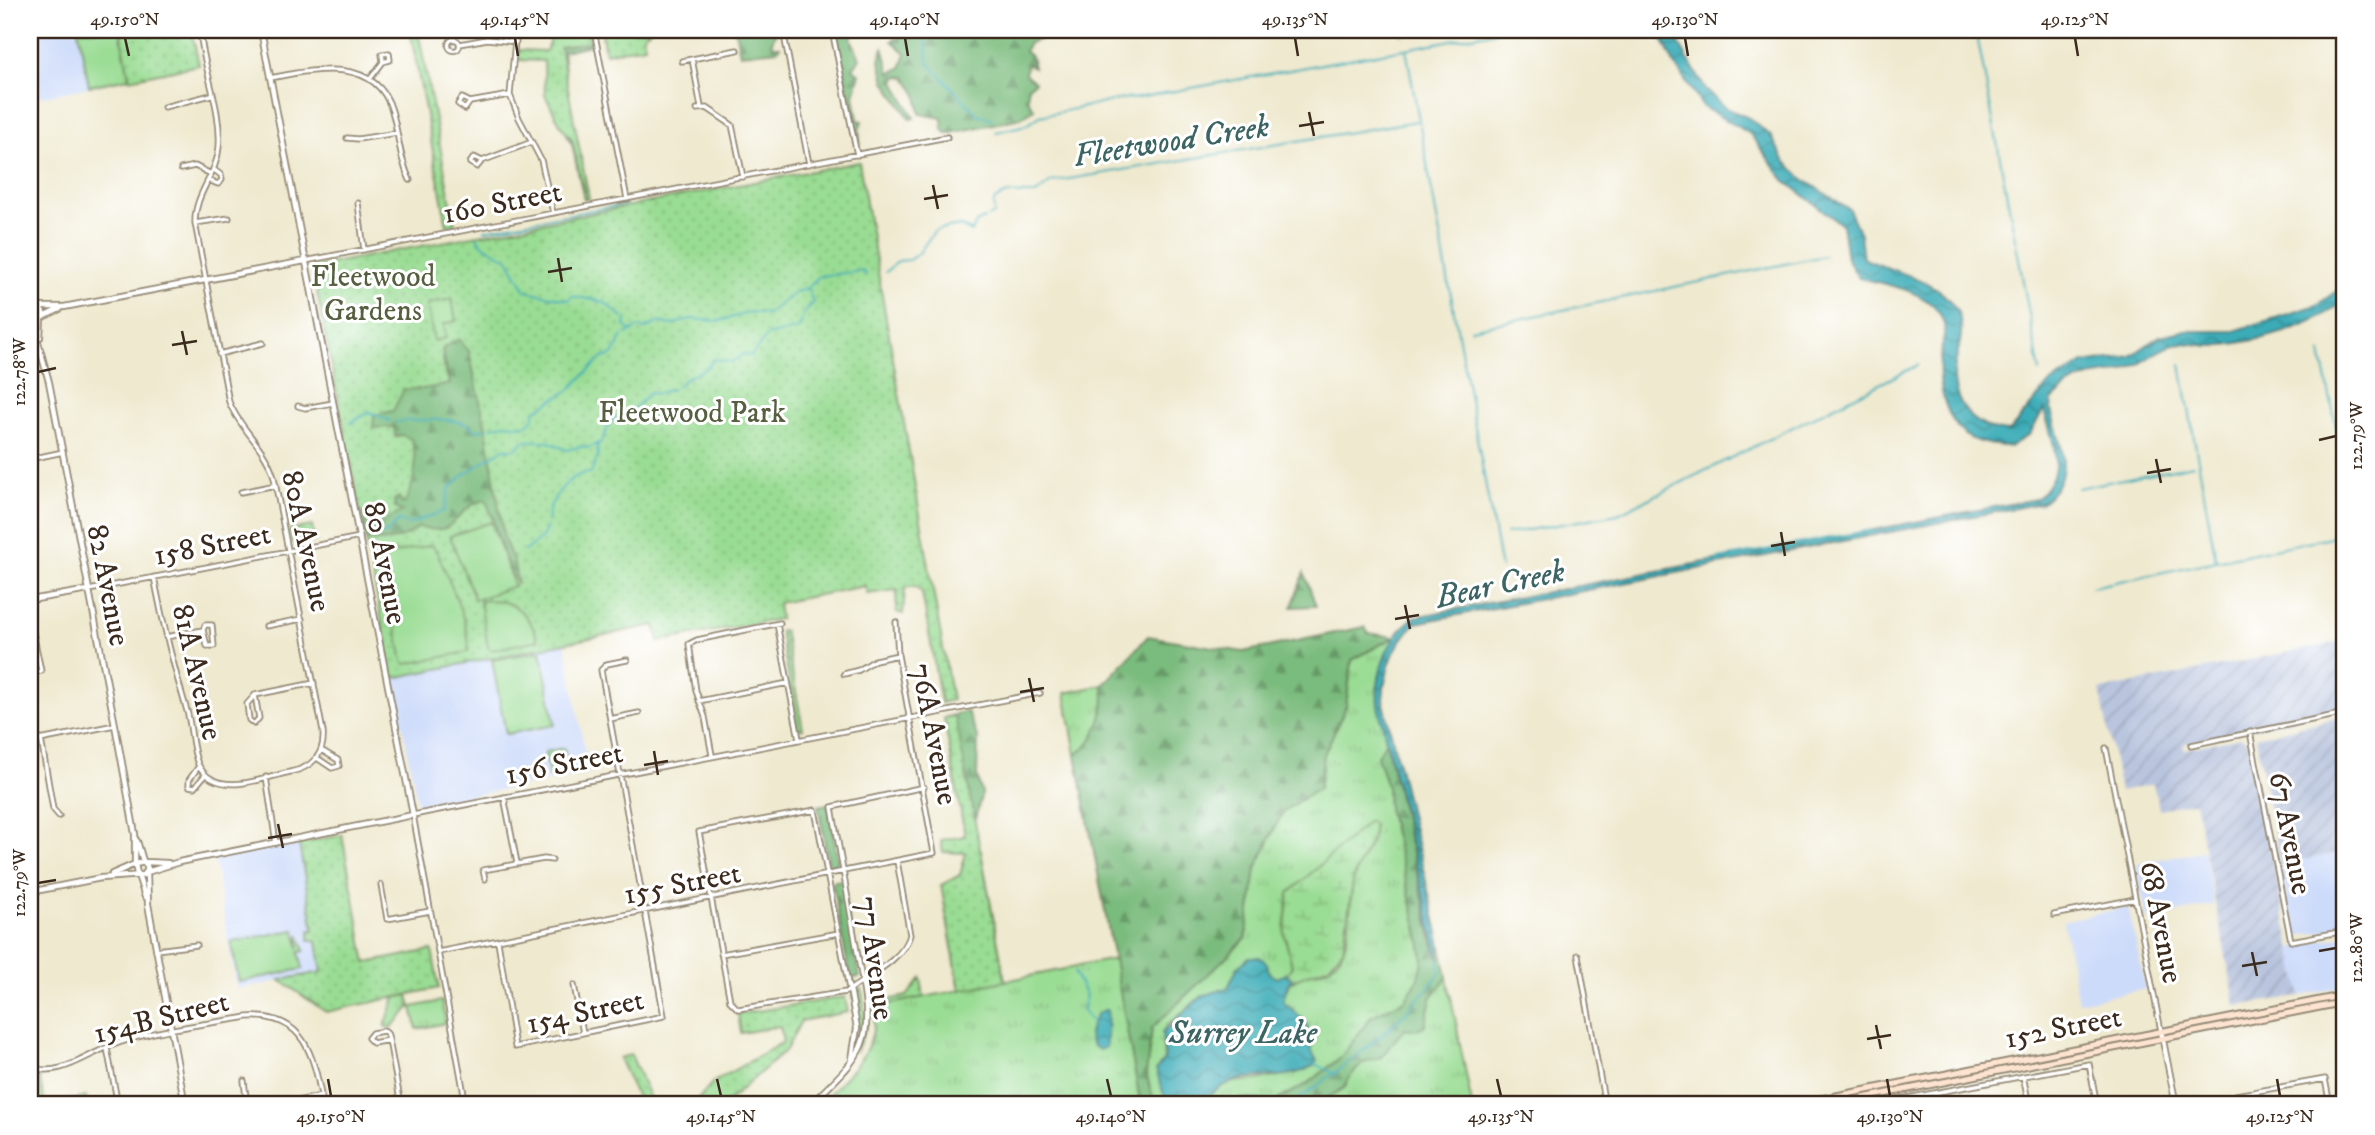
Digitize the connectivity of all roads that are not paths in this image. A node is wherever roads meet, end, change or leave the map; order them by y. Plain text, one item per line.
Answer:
1 (200, 30) edge
2 (261, 30) edge
3 (516, 30) edge
4 (594, 30) edge
5 (783, 30) edge
6 (832, 30) edge
7 (516, 42) junction
8 (460, 44) dead end
9 (737, 50) dead end
10 (692, 59) junction
11 (682, 61) dead end
12 (383, 62) dead end
13 (270, 78) junction
14 (370, 79) junction
15 (510, 94) junction
16 (211, 95) junction
17 (470, 102) dead end
18 (164, 107) dead end
19 (397, 132) junction
20 (947, 137) dead end
21 (347, 138) dead end
22 (532, 142) junction
23 (858, 155) junction
24 (482, 161) dead end
25 (809, 164) junction
26 (181, 169) dead end
27 (212, 171) junction
28 (743, 177) junction
29 (208, 180) junction
30 (410, 180) dead end
31 (627, 199) junction
32 (358, 203) dead end
33 (553, 213) junction
34 (229, 218) dead end
35 (195, 223) junction
36 (364, 250) junction
37 (305, 261) junction
38 (206, 281) junction
39 (30, 288) edge
40 (30, 296) edge
41 (30, 302) edge
42 (39, 307) junction
43 (65, 307) junction
44 (30, 309) edge
45 (42, 317) junction
46 (31, 319) edge
47 (263, 343) dead end
48 (41, 345) junction
49 (219, 354) junction
50 (333, 402) junction
51 (298, 405) dead end
52 (63, 452) junction
53 (30, 459) edge
54 (276, 485) junction
55 (241, 492) dead end
56 (360, 537) junction
57 (289, 550) junction
58 (155, 576) junction
59 (89, 590) junction
60 (30, 600) edge
61 (30, 618) edge
62 (302, 619) junction
63 (896, 622) dead end
64 (266, 626) dead end
65 (202, 630) junction
66 (166, 637) junction
67 (898, 655) junction
68 (627, 660) dead end
69 (30, 673) edge
70 (844, 674) dead end
71 (314, 683) junction
72 (788, 683) junction
73 (1040, 693) dead end
74 (255, 695) junction
75 (699, 701) junction
76 (639, 713) dead end
77 (2345, 713) edge
78 (911, 717) junction
79 (610, 719) junction
80 (115, 725) junction
81 (2250, 733) junction
82 (799, 738) junction
83 (41, 739) junction
84 (30, 742) edge
85 (2191, 745) dead end
86 (2106, 748) dead end
87 (321, 750) junction
88 (712, 755) junction
89 (317, 758) junction
90 (199, 766) junction
91 (620, 774) junction
92 (205, 775) junction
93 (267, 777) junction
94 (924, 787) junction
95 (504, 797) junction
96 (413, 815) junction
97 (59, 816) dead end
98 (135, 834) junction
99 (276, 843) junction
100 (934, 853) joint
101 (552, 860) dead end
102 (144, 861) junction
103 (897, 861) junction
104 (179, 862) junction
105 (135, 863) junction
106 (517, 863) junction
107 (842, 872) junction
108 (147, 873) junction
109 (138, 875) junction
110 (829, 875) junction
111 (101, 878) junction
112 (485, 880) dead end
113 (381, 885) dead end
114 (30, 892) edge
115 (711, 898) junction
116 (2136, 898) junction
117 (148, 904) junction
118 (430, 911) junction
119 (643, 912) junction
120 (2054, 915) dead end
121 (2345, 931) edge
122 (839, 933) junction
123 (498, 941) junction
124 (197, 945) dead end
125 (156, 950) junction
126 (438, 953) junction
127 (721, 954) junction
128 (1578, 956) dead end
129 (862, 980) junction
130 (574, 985) dead end
131 (849, 989) junction
132 (2345, 995) edge
133 (2345, 1002) edge
134 (171, 1031) junction
135 (2161, 1031) junction
136 (583, 1033) junction
137 (2163, 1038) junction
138 (389, 1040) junction
139 (107, 1048) junction
140 (851, 1064) junction
141 (30, 1067) edge
142 (2023, 1076) junction
143 (244, 1081) dead end
144 (1849, 1094) junction
145 (321, 1096) junction
146 (118, 1105) edge
147 (185, 1105) edge
148 (247, 1105) edge
149 (279, 1105) edge
150 (323, 1105) edge
151 (401, 1105) edge
152 (467, 1105) edge
153 (810, 1105) edge
154 (1605, 1105) edge
155 (1791, 1105) edge
156 (1818, 1105) edge
157 (1828, 1105) edge
158 (1870, 1105) edge
159 (2029, 1105) edge
160 (2097, 1105) edge
161 (2176, 1105) edge
162 (2238, 1105) edge
163 (2330, 1105) edge

1 - 16 street, 80A Avenue
2 - 13 street, 80 Avenue
3 - 7 street
4 - 31 street
5 - 25 street
6 - 23 street
7 - 8 street
7 - 15 street
9 - 10 street
10 - 11 street
10 - 28 street
12 - 14 street
13 - 14 street
13 - 37 street, 80 Avenue
14 - 19 street
15 - 17 street
15 - 22 street
16 - 18 street
16 - 27 street, 80A Avenue
19 - 21 street
19 - 30 street
20 - 23 street, 160 Street
22 - 24 street
22 - 33 street
23 - 25 street, 160 Street
25 - 28 street, 160 Street
26 - 27 street
27 - 29 street, 80A Avenue
27 - 29 street, 80A Avenue
28 - 31 street, 160 Street
29 - 35 street, 80A Avenue
31 - 33 street, 160 Street
32 - 36 street
33 - 36 street, 160 Street
34 - 35 street
35 - 38 street, 80A Avenue
36 - 37 street, 160 Street
37 - 38 street, 160 Street
37 - 50 street, 80 Avenue
38 - 43 street, 160 Street
38 - 49 street, 80A Avenue
39 - 42 street
40 - 41 street
42 - 43 street, 160 Street
42 - 44 street, 160 Street
42 - 45 street, 82 Avenue
43 - 45 street, 160 Street
45 - 46 street, 160 Street
45 - 48 street, 82 Avenue
46 - 48 street, 82 Avenue
47 - 49 street
48 - 52 street, 82 Avenue
49 - 54 street, 80A Avenue
50 - 51 street
50 - 56 street, 80 Avenue
52 - 53 street
52 - 59 street, 82 Avenue
54 - 55 street
54 - 57 street, 80A Avenue
56 - 57 street, 158 Street
56 - 96 street, 80 Avenue
57 - 58 street, 158 Street
57 - 62 street, 80A Avenue
58 - 59 street, 158 Street
58 - 66 street, 81A Avenue
59 - 60 street, 158 Street
59 - 80 street, 82 Avenue
61 - 69 street
62 - 64 street
62 - 71 street, 80A Avenue
63 - 67 street, 76A Avenue
65 - 65 street
65 - 66 street
66 - 90 street, 81A Avenue
67 - 70 street
67 - 78 street, 76A Avenue
68 - 79 street
71 - 74 street
71 - 87 street, 80A Avenue
72 - 75 street
72 - 75 street
72 - 82 street
73 - 78 street, 156 Street
74 - 74 street
75 - 88 street
76 - 79 street
77 - 81 street
78 - 82 street, 156 Street
78 - 94 street, 76A Avenue
79 - 91 street
80 - 83 street
80 - 98 street, 82 Avenue
81 - 85 street
81 - 121 street, 67 Avenue
82 - 88 street, 156 Street
83 - 84 street
83 - 97 street
86 - 116 street, 68 Avenue
87 - 89 street, 80A Avenue
87 - 89 street
88 - 91 street, 156 Street
89 - 93 street
90 - 92 street, 81A Avenue
90 - 92 street
91 - 95 street, 156 Street
91 - 119 street
92 - 93 street
93 - 99 street
94 - 100 street, 76A Avenue
94 - 107 street, 77 Avenue
95 - 96 street, 156 Street
95 - 106 street
96 - 99 street, 156 Street
96 - 118 street, 80 Avenue
98 - 102 street, 82 Avenue
98 - 105 street, 82 Avenue
99 - 104 street, 156 Street
100 - 103 street, 155 Street
101 - 106 street
102 - 104 street, 156 Street
102 - 105 street, 156 Street
102 - 108 street, 82 Avenue
103 - 107 street, 155 Street
103 - 129 street
104 - 108 street, 156 Street
105 - 109 street, 82 Avenue
105 - 111 street
106 - 112 street
107 - 110 street, 155 Street
107 - 129 street, 77 Avenue
108 - 109 street, 156 Street
108 - 117 street
109 - 111 street
109 - 117 street
110 - 115 street, 155 Street
110 - 115 street, 77 Avenue
110 - 122 street, 77 Avenue
111 - 114 street
113 - 118 street
115 - 119 street, 155 Street
115 - 127 street
116 - 120 street
116 - 135 street, 68 Avenue
117 - 125 street
118 - 126 street, 80 Avenue
119 - 123 street, 155 Street
119 - 136 street, 154 Street
122 - 127 street
122 - 131 street, 77 Avenue
123 - 126 street, 155 Street
123 - 136 street, 154 Street
124 - 125 street
125 - 134 street
126 - 152 street, 80 Avenue
127 - 131 street
128 - 154 street
129 - 131 street
129 - 140 street, 77 Avenue
130 - 136 street
131 - 140 street, 77 Avenue
132 - 135 main road, 152 Street
133 - 137 main road, 152 Street
134 - 139 street, 154B Street
134 - 145 street, 154B Street
134 - 147 street
135 - 137 street, 68 Avenue
135 - 144 main road, 152 Street
137 - 157 main road, 152 Street
137 - 161 street, 68 Avenue
138 - 138 street
138 - 151 street
139 - 141 street, 154B Street
139 - 146 street
140 - 153 street
142 - 158 street
142 - 159 street
142 - 160 street
143 - 148 street
144 - 155 main road, 152 Street
144 - 156 main road
145 - 149 street
145 - 150 street
162 - 163 street

